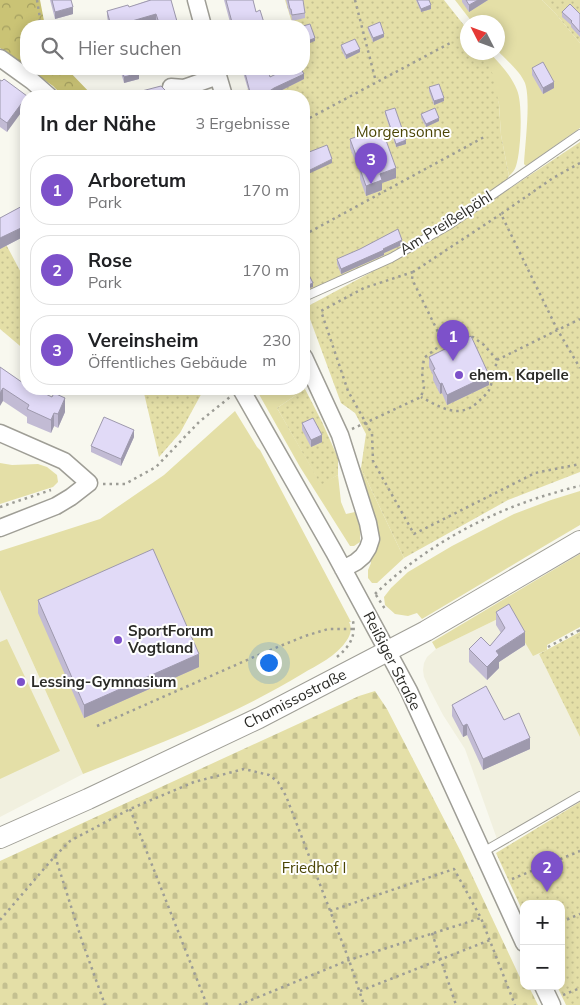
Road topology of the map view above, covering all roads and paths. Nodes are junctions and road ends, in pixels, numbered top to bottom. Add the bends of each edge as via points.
1 (37, 0) edge
2 (196, 0) edge
3 (355, 0) edge
4 (40, 20) edge
5 (201, 20) edge
6 (452, 42) dead end
7 (0, 58) edge
8 (20, 73) edge
9 (23, 75) edge
10 (213, 75) edge
11 (218, 75) edge
12 (376, 82) junction
13 (171, 87) dead end
14 (42, 90) edge
15 (222, 90) edge
16 (310, 118) edge
17 (580, 134) edge
18 (486, 136) dead end
19 (580, 162) edge
20 (501, 214) junction
21 (310, 232) edge
22 (412, 272) junction
23 (310, 294) edge
24 (580, 319) edge
25 (557, 330) junction
26 (441, 345) junction
27 (498, 360) junction
28 (580, 368) edge
29 (310, 370) edge
30 (244, 395) edge
31 (421, 396) junction
32 (234, 404) dead end
33 (366, 422) junction
34 (0, 433) edge
35 (340, 435) junction
36 (580, 464) edge
37 (89, 483) junction
38 (580, 486) edge
39 (0, 528) edge
40 (580, 541) edge
41 (343, 569) junction
42 (375, 594) dead end
43 (352, 617) dead end
44 (354, 629) junction
45 (579, 630) edge
46 (580, 635) edge
47 (349, 644) dead end
48 (548, 647) dead end
49 (387, 650) junction
50 (97, 726) dead end
51 (580, 796) edge
52 (130, 809) junction
53 (0, 838) edge
54 (580, 851) edge
55 (483, 852) junction
56 (55, 856) junction
57 (498, 885) junction
58 (330, 911) junction
59 (580, 914) edge
60 (481, 918) junction
61 (0, 920) edge
62 (565, 920) edge
63 (432, 933) junction
64 (520, 934) edge
65 (490, 940) junction
66 (441, 959) junction
67 (349, 960) junction
68 (545, 990) edge
69 (360, 991) junction
70 (105, 1005) edge
71 (207, 1005) edge
72 (239, 1005) edge
73 (364, 1005) edge
74 (456, 1005) edge
75 (515, 1005) edge
76 (552, 1005) edge

1 - 4 path
2 - 5 street
3 - 12 path
6 - 12 path
7 - 8 street
9 - 14 street
10 - 13 street via 184,88
11 - 15 street
12 - 16 path
17 - 23 lane, Am Preißelpöhl via 449,225 391,258
18 - 21 path
19 - 20 path
20 - 22 path
20 - 25 path
22 - 26 path via 412,279
22 - 33 path via 364,288 321,311 348,391
24 - 25 path
25 - 27 path
25 - 28 path
26 - 27 path via 458,337 473,337
26 - 31 path via 424,358
27 - 31 path via 488,391 465,410 451,411
29 - 35 street
30 - 41 street, Reißiger Straße
31 - 33 path
32 - 37 path via 230,397 199,422 156,467 125,484
33 - 35 path
33 - 36 path via 372,434 373,461 414,534 535,474
34 - 37 street via 64,461
35 - 41 street via 371,539 363,556
37 - 39 street via 56,506
38 - 42 path via 523,502 472,526 425,553
40 - 49 street, Chamissostraße via 426,631
41 - 49 street, Reißiger Straße
43 - 44 path
44 - 47 path
44 - 50 path via 328,629 305,636
45 - 46 path
45 - 48 path
49 - 53 street, Chamissostraße via 258,718
49 - 55 street, Reißiger Straße
51 - 55 lane
52 - 56 path via 70,841
52 - 58 path via 194,782 244,769 269,775 278,782 286,796
52 - 71 path
54 - 57 path
55 - 57 street, Reißiger Straße
56 - 61 path
56 - 70 path
57 - 64 street, Reißiger Straße
58 - 60 path via 454,869
58 - 67 path
59 - 62 path
60 - 63 path
60 - 65 path
63 - 66 path
63 - 67 path
65 - 66 path
65 - 75 path
66 - 69 path
66 - 74 path
67 - 69 path
67 - 72 path
68 - 76 street
69 - 73 path

